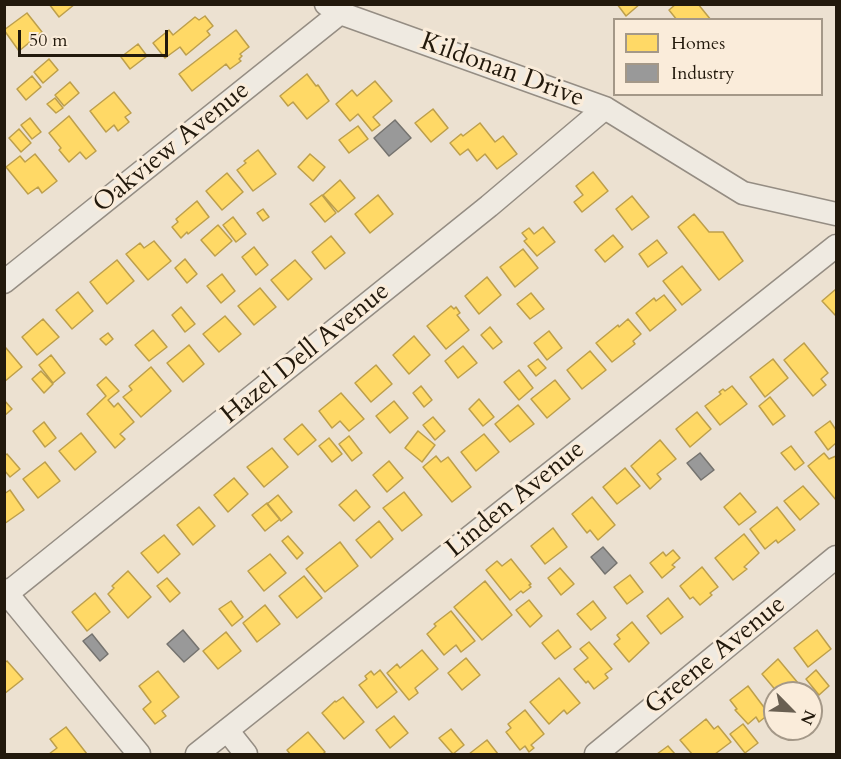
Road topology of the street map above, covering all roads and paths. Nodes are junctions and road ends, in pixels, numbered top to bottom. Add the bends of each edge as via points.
1 (333, 9) edge
2 (605, 108) junction
3 (837, 214) edge
4 (837, 246) edge
5 (4, 282) edge
6 (837, 557) edge
7 (5, 593) edge
8 (227, 730) junction
9 (139, 754) edge
10 (197, 754) edge
11 (246, 754) edge
12 (596, 754) edge

1 - 2 street, Kildonan Drive
1 - 5 street, Oakview Avenue
2 - 3 street, Kildonan Drive via 743,193
2 - 7 street, Hazel Dell Avenue via 489,206
4 - 8 street, Linden Avenue
6 - 12 street, Greene Avenue
7 - 9 street
8 - 10 street, Linden Avenue
8 - 11 street

